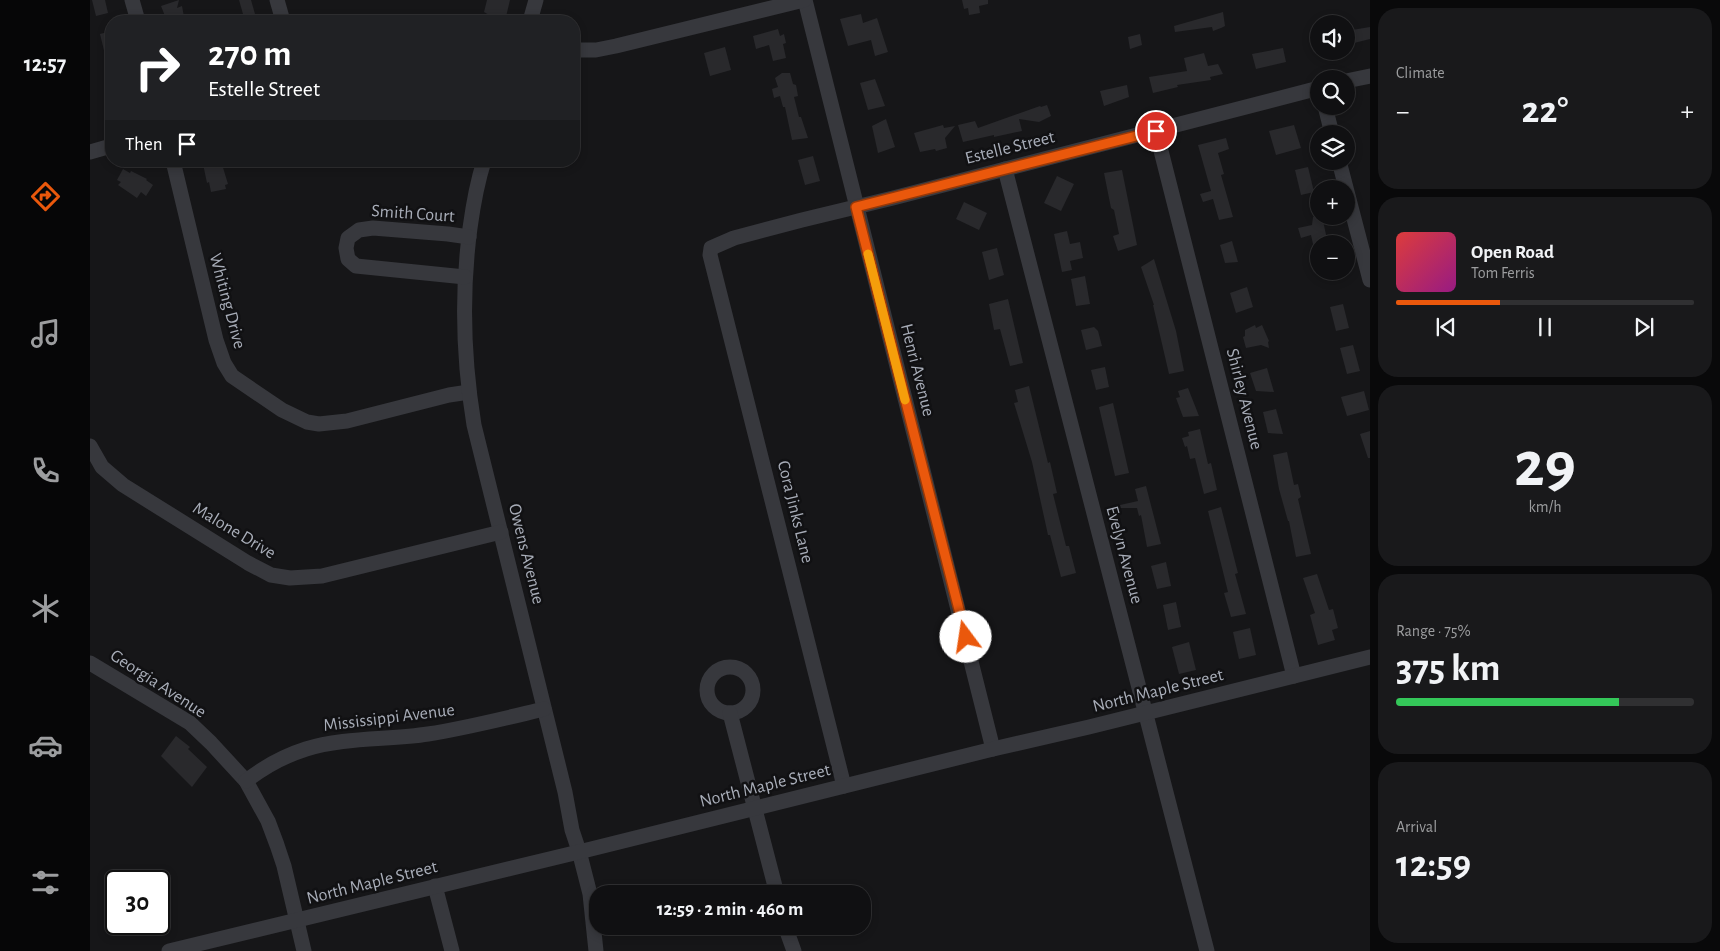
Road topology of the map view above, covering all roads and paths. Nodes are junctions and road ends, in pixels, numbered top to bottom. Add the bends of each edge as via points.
1 (132, 0) edge
2 (277, 0) edge
3 (536, 0) edge
4 (804, 0) edge
5 (136, 15) edge
6 (281, 15) edge
7 (532, 15) edge
8 (580, 50) edge
9 (1370, 76) edge
10 (1355, 79) edge
11 (1310, 90) edge
12 (1156, 131) junction
13 (105, 148) edge
14 (90, 152) edge
15 (174, 167) edge
16 (482, 167) edge
17 (1005, 168) junction
18 (1341, 170) edge
19 (856, 207) junction
20 (469, 237) junction
21 (711, 248) joint
22 (464, 277) junction
23 (1370, 280) edge
24 (469, 392) junction
25 (90, 446) edge
26 (501, 532) junction
27 (1370, 657) edge
28 (90, 663) edge
29 (1294, 676) junction
30 (544, 709) junction
31 (1146, 712) junction
32 (730, 713) dead end
33 (993, 749) junction
34 (246, 781) junction
35 (844, 786) junction
36 (755, 808) junction
37 (579, 851) junction
38 (774, 885) edge
39 (435, 886) junction
40 (297, 920) junction
41 (788, 935) edge
42 (169, 951) edge
43 (304, 951) edge
44 (452, 951) edge
45 (596, 951) edge
46 (794, 951) edge
47 (1207, 951) edge

1 - 5 street
2 - 6 street
3 - 7 street
4 - 8 street via 616,46
4 - 19 street, Henri Avenue
9 - 10 street
11 - 12 street, Estelle Street
12 - 17 street, Estelle Street
12 - 29 street, Shirley Avenue
13 - 14 street
15 - 24 street, Whiting Drive via 216,340 232,376 297,418 319,424 348,421
16 - 20 street, Owens Avenue
17 - 19 street, Estelle Street
17 - 31 street, Evelyn Avenue
18 - 23 street
19 - 21 street, Estelle Street via 734,238
19 - 33 street, Henri Avenue
20 - 22 street, Owens Avenue
20 - 22 street, Smith Court via 373,228 358,230 348,238 346,248 348,260 356,266
21 - 35 street, Cora Jinks Lane via 724,312
22 - 24 street, Owens Avenue via 464,349
24 - 26 street, Owens Avenue
25 - 26 street, Malone Drive via 102,467 123,486 271,575 290,578 322,576
26 - 30 street, Owens Avenue
27 - 29 street, North Maple Street
28 - 34 street, Georgia Avenue via 190,723
29 - 31 street, North Maple Street
30 - 34 street, Mississippi Avenue via 456,730 318,746 281,759
30 - 37 street, Owens Avenue
31 - 33 street, North Maple Street
31 - 47 street, Evelyn Avenue
32 - 36 street
33 - 35 street, North Maple Street
34 - 40 street, Georgia Avenue via 277,845
35 - 36 street, North Maple Street
36 - 37 street, North Maple Street
36 - 38 street
37 - 39 street, North Maple Street
37 - 45 street, Owens Avenue via 590,894
39 - 40 street, North Maple Street
39 - 44 street
40 - 42 street, North Maple Street
40 - 43 street, Georgia Avenue
41 - 46 street

